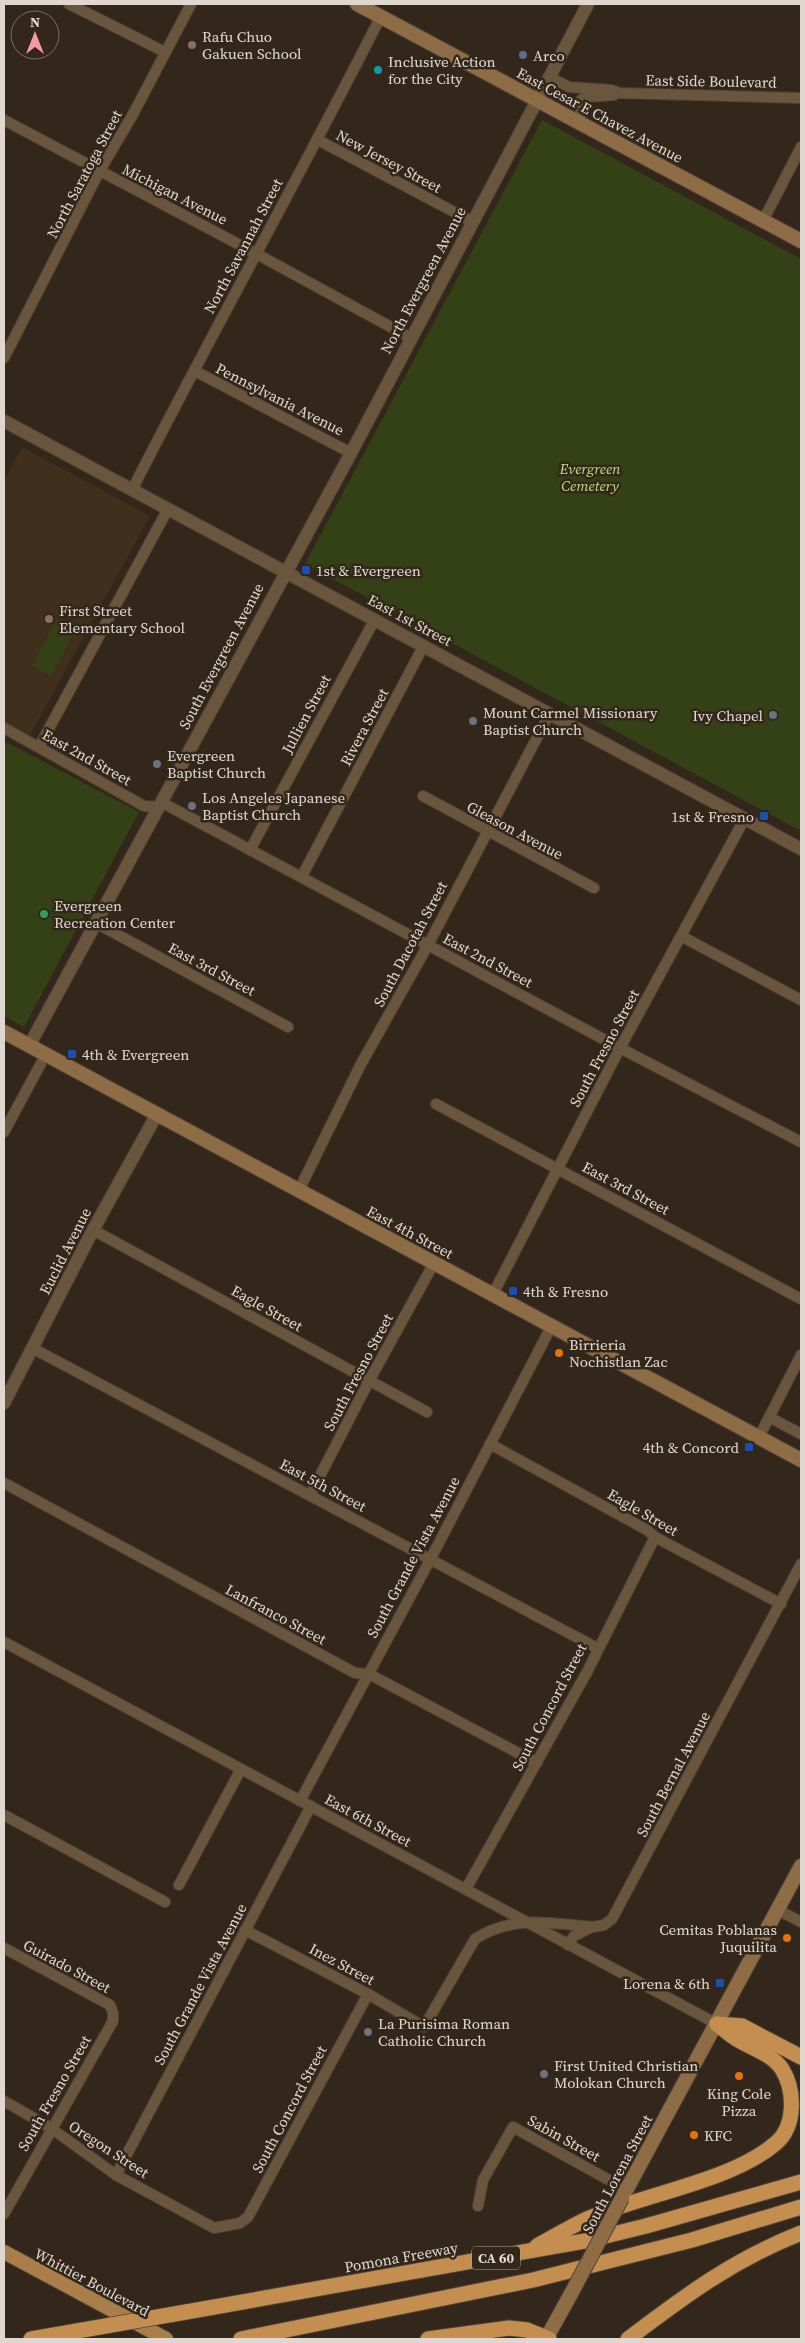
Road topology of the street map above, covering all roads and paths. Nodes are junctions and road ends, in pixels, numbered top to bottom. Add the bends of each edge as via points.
1 (69, 4) edge
2 (190, 4) edge
3 (357, 4) edge
4 (588, 4) edge
5 (381, 16) junction
6 (165, 52) junction
7 (549, 77) junction
8 (620, 93) junction
9 (801, 98) edge
10 (537, 99) junction
11 (4, 120) edge
12 (580, 122) junction
13 (318, 140) junction
14 (801, 147) edge
15 (99, 172) junction
16 (763, 221) junction
17 (473, 222) junction
18 (801, 241) edge
19 (256, 253) junction
20 (411, 338) junction
21 (4, 358) edge
22 (194, 371) junction
23 (4, 421) edge
24 (351, 453) junction
25 (132, 490) junction
26 (168, 509) junction
27 (285, 571) junction
28 (375, 619) junction
29 (424, 645) junction
30 (550, 714) junction
31 (4, 728) edge
32 (39, 747) junction
33 (423, 796) dead end
34 (160, 805) junction
35 (745, 818) junction
36 (487, 832) junction
37 (801, 848) edge
38 (250, 850) junction
39 (302, 876) junction
40 (594, 888) dead end
41 (96, 923) junction
42 (681, 936) junction
43 (428, 945) junction
44 (801, 1000) edge
45 (288, 1027) dead end
46 (4, 1032) edge
47 (29, 1046) junction
48 (620, 1048) junction
49 (46, 1054) junction
50 (436, 1104) dead end
51 (157, 1114) junction
52 (4, 1132) edge
53 (801, 1142) edge
54 (558, 1170) junction
55 (298, 1190) junction
56 (93, 1230) junction
57 (434, 1263) junction
58 (493, 1294) junction
59 (801, 1299) edge
60 (551, 1327) junction
61 (34, 1349) junction
62 (801, 1355) edge
63 (369, 1381) junction
64 (4, 1403) edge
65 (427, 1412) dead end
66 (769, 1417) junction
67 (801, 1434) edge
68 (759, 1437) junction
69 (490, 1444) junction
70 (801, 1460) edge
71 (4, 1483) edge
72 (310, 1495) junction
73 (655, 1537) junction
74 (430, 1560) junction
75 (801, 1564) edge
76 (781, 1604) junction
77 (4, 1642) edge
78 (598, 1648) junction
79 (368, 1674) junction
80 (537, 1763) junction
81 (241, 1769) junction
82 (300, 1801) junction
83 (311, 1806) junction
84 (4, 1815) edge
85 (801, 1866) edge
86 (179, 1885) dead end
87 (466, 1889) junction
88 (165, 1902) dead end
89 (778, 1910) junction
90 (526, 1922) junction
91 (801, 1922) edge
92 (593, 1927) junction
93 (245, 1930) junction
94 (568, 1945) junction
95 (4, 1948) edge
96 (368, 1994) junction
97 (113, 2013) joint
98 (717, 2024) junction
99 (801, 2057) edge
100 (4, 2101) edge
101 (51, 2128) junction
102 (116, 2175) junction
103 (801, 2182) edge
104 (624, 2194) junction
105 (478, 2206) dead end
106 (801, 2207) edge
107 (4, 2214) edge
108 (227, 2226) joint
109 (801, 2233) edge
110 (4, 2252) edge
111 (525, 2252) junction
112 (31, 2339) edge
113 (166, 2339) edge
114 (240, 2339) edge
115 (428, 2339) edge
116 (547, 2339) edge
117 (628, 2339) edge

1 - 6 street
2 - 6 street, North Saratoga Street
3 - 5 main road, East Cesar E Chavez Avenue
4 - 7 street, North Evergreen Avenue
5 - 10 main road, East Cesar E Chavez Avenue
5 - 13 street, North Savannah Street
6 - 15 street, North Saratoga Street
7 - 8 street, East Side Boulevard via 569,87
7 - 10 street, North Evergreen Avenue
8 - 9 street, East Side Boulevard
8 - 12 street, East Side Boulevard via 585,97 581,100
10 - 12 main road, East Cesar E Chavez Avenue
10 - 17 street, North Evergreen Avenue
11 - 15 street, Michigan Avenue
12 - 16 main road, East Cesar E Chavez Avenue
13 - 17 street, New Jersey Street
13 - 19 street, North Savannah Street
14 - 16 street
15 - 19 street, Michigan Avenue
15 - 21 street, North Saratoga Street
16 - 18 main road, East Cesar E Chavez Avenue
17 - 20 street, North Evergreen Avenue
19 - 20 street, Michigan Avenue
19 - 22 street, North Savannah Street
20 - 24 street, North Evergreen Avenue
22 - 24 street, Pennsylvania Avenue
22 - 25 street, North Savannah Street
23 - 25 street, East 1st Street
24 - 27 street, North Evergreen Avenue
25 - 26 street, East 1st Street
26 - 27 street, East 1st Street
26 - 32 street
27 - 28 street, East 1st Street
27 - 34 street, South Evergreen Avenue
28 - 29 street, East 1st Street
28 - 38 street, Jullien Street
29 - 30 street, East 1st Street
29 - 39 street, Rivera Street
30 - 35 street, East 1st Street
30 - 36 street, South Dacotah Street
31 - 32 street, East 2nd Street
32 - 34 street, East 2nd Street via 144,806
33 - 36 street, Gleason Avenue
34 - 38 street, East 2nd Street
34 - 41 street, South Evergreen Avenue
35 - 37 street, East 1st Street
35 - 42 street, South Fresno Street
36 - 40 street, Gleason Avenue
36 - 43 street, South Dacotah Street
38 - 39 street, East 2nd Street
39 - 43 street, East 2nd Street
41 - 45 street, East 3rd Street
41 - 47 street, South Evergreen Avenue
42 - 44 street
42 - 48 street, South Fresno Street
43 - 48 street, East 2nd Street
43 - 55 street, South Dacotah Street via 361,1064
46 - 47 main road, East 4th Street
47 - 49 main road, East 4th Street
48 - 53 street, East 2nd Street
48 - 54 street, South Fresno Street
49 - 51 main road, East 4th Street
49 - 52 street
50 - 54 street, East 3rd Street
51 - 55 main road, East 4th Street
51 - 56 street, Euclid Avenue
54 - 58 street, South Fresno Street
54 - 59 street, East 3rd Street
55 - 57 main road, East 4th Street
56 - 61 street, Euclid Avenue
56 - 63 street, Eagle Street
57 - 58 main road, East 4th Street
57 - 63 street, South Fresno Street
58 - 60 main road, East 4th Street
60 - 68 main road, East 4th Street
60 - 69 street, South Grande Vista Avenue
61 - 64 street, Euclid Avenue
61 - 72 street, East 5th Street
62 - 66 street
63 - 65 street, Eagle Street
63 - 72 street, South Fresno Street
66 - 67 street
66 - 68 street
68 - 70 main road, East 4th Street
69 - 73 street, Eagle Street via 648,1530
69 - 74 street, South Grande Vista Avenue
71 - 79 street, Lanfranco Street via 355,1673
72 - 74 street, East 5th Street
73 - 76 street, Eagle Street
73 - 78 street, South Concord Street
74 - 78 street, East 5th Street
74 - 79 street, South Grande Vista Avenue
75 - 76 street, South Bernal Avenue
76 - 92 street, South Bernal Avenue via 612,1919
77 - 81 street, East 6th Street
78 - 80 street, South Concord Street
79 - 80 street, Lanfranco Street
79 - 82 street, South Grande Vista Avenue
80 - 87 street, South Concord Street
81 - 82 street, East 6th Street
81 - 86 street
82 - 83 street, East 6th Street
83 - 87 street, East 6th Street
83 - 93 street, South Grande Vista Avenue
84 - 88 street
85 - 89 main road, South Lorena Street
87 - 90 street, East 6th Street
89 - 91 street
89 - 98 main road, South Lorena Street
90 - 92 street
90 - 94 street, East 6th Street
90 - 96 street, Inez Street via 510,1924 475,1939 424,2027
92 - 94 street, South Bernal Avenue via 574,1936
93 - 96 street, Inez Street
93 - 102 street, South Grande Vista Avenue
94 - 98 street, East 6th Street
95 - 97 street, Guirado Street via 110,2005
96 - 108 street, South Concord Street via 248,2217 240,2224
97 - 101 street, South Fresno Street via 113,2021
98 - 99 highway via 742,2026
98 - 104 main road, South Lorena Street
98 - 111 highway via 781,2068 790,2088 792,2103 789,2123 778,2142 758,2156 717,2174 587,2219
100 - 101 street, Oregon Street
101 - 102 street, Oregon Street
101 - 107 street, South Fresno Street
102 - 108 street, Oregon Street via 214,2228
103 - 111 highway, Pomona Freeway / CA 60 via 646,2226
104 - 105 street, Sabin Street via 514,2127 484,2180
104 - 116 main road, South Lorena Street, bridge
106 - 114 highway, CA 60 via 692,2240 533,2280
109 - 117 highway via 750,2256 697,2287
110 - 113 main road, Whittier Boulevard
111 - 112 highway, Pomona Freeway / CA 60, bridge
115 - 116 highway via 508,2328 527,2330

